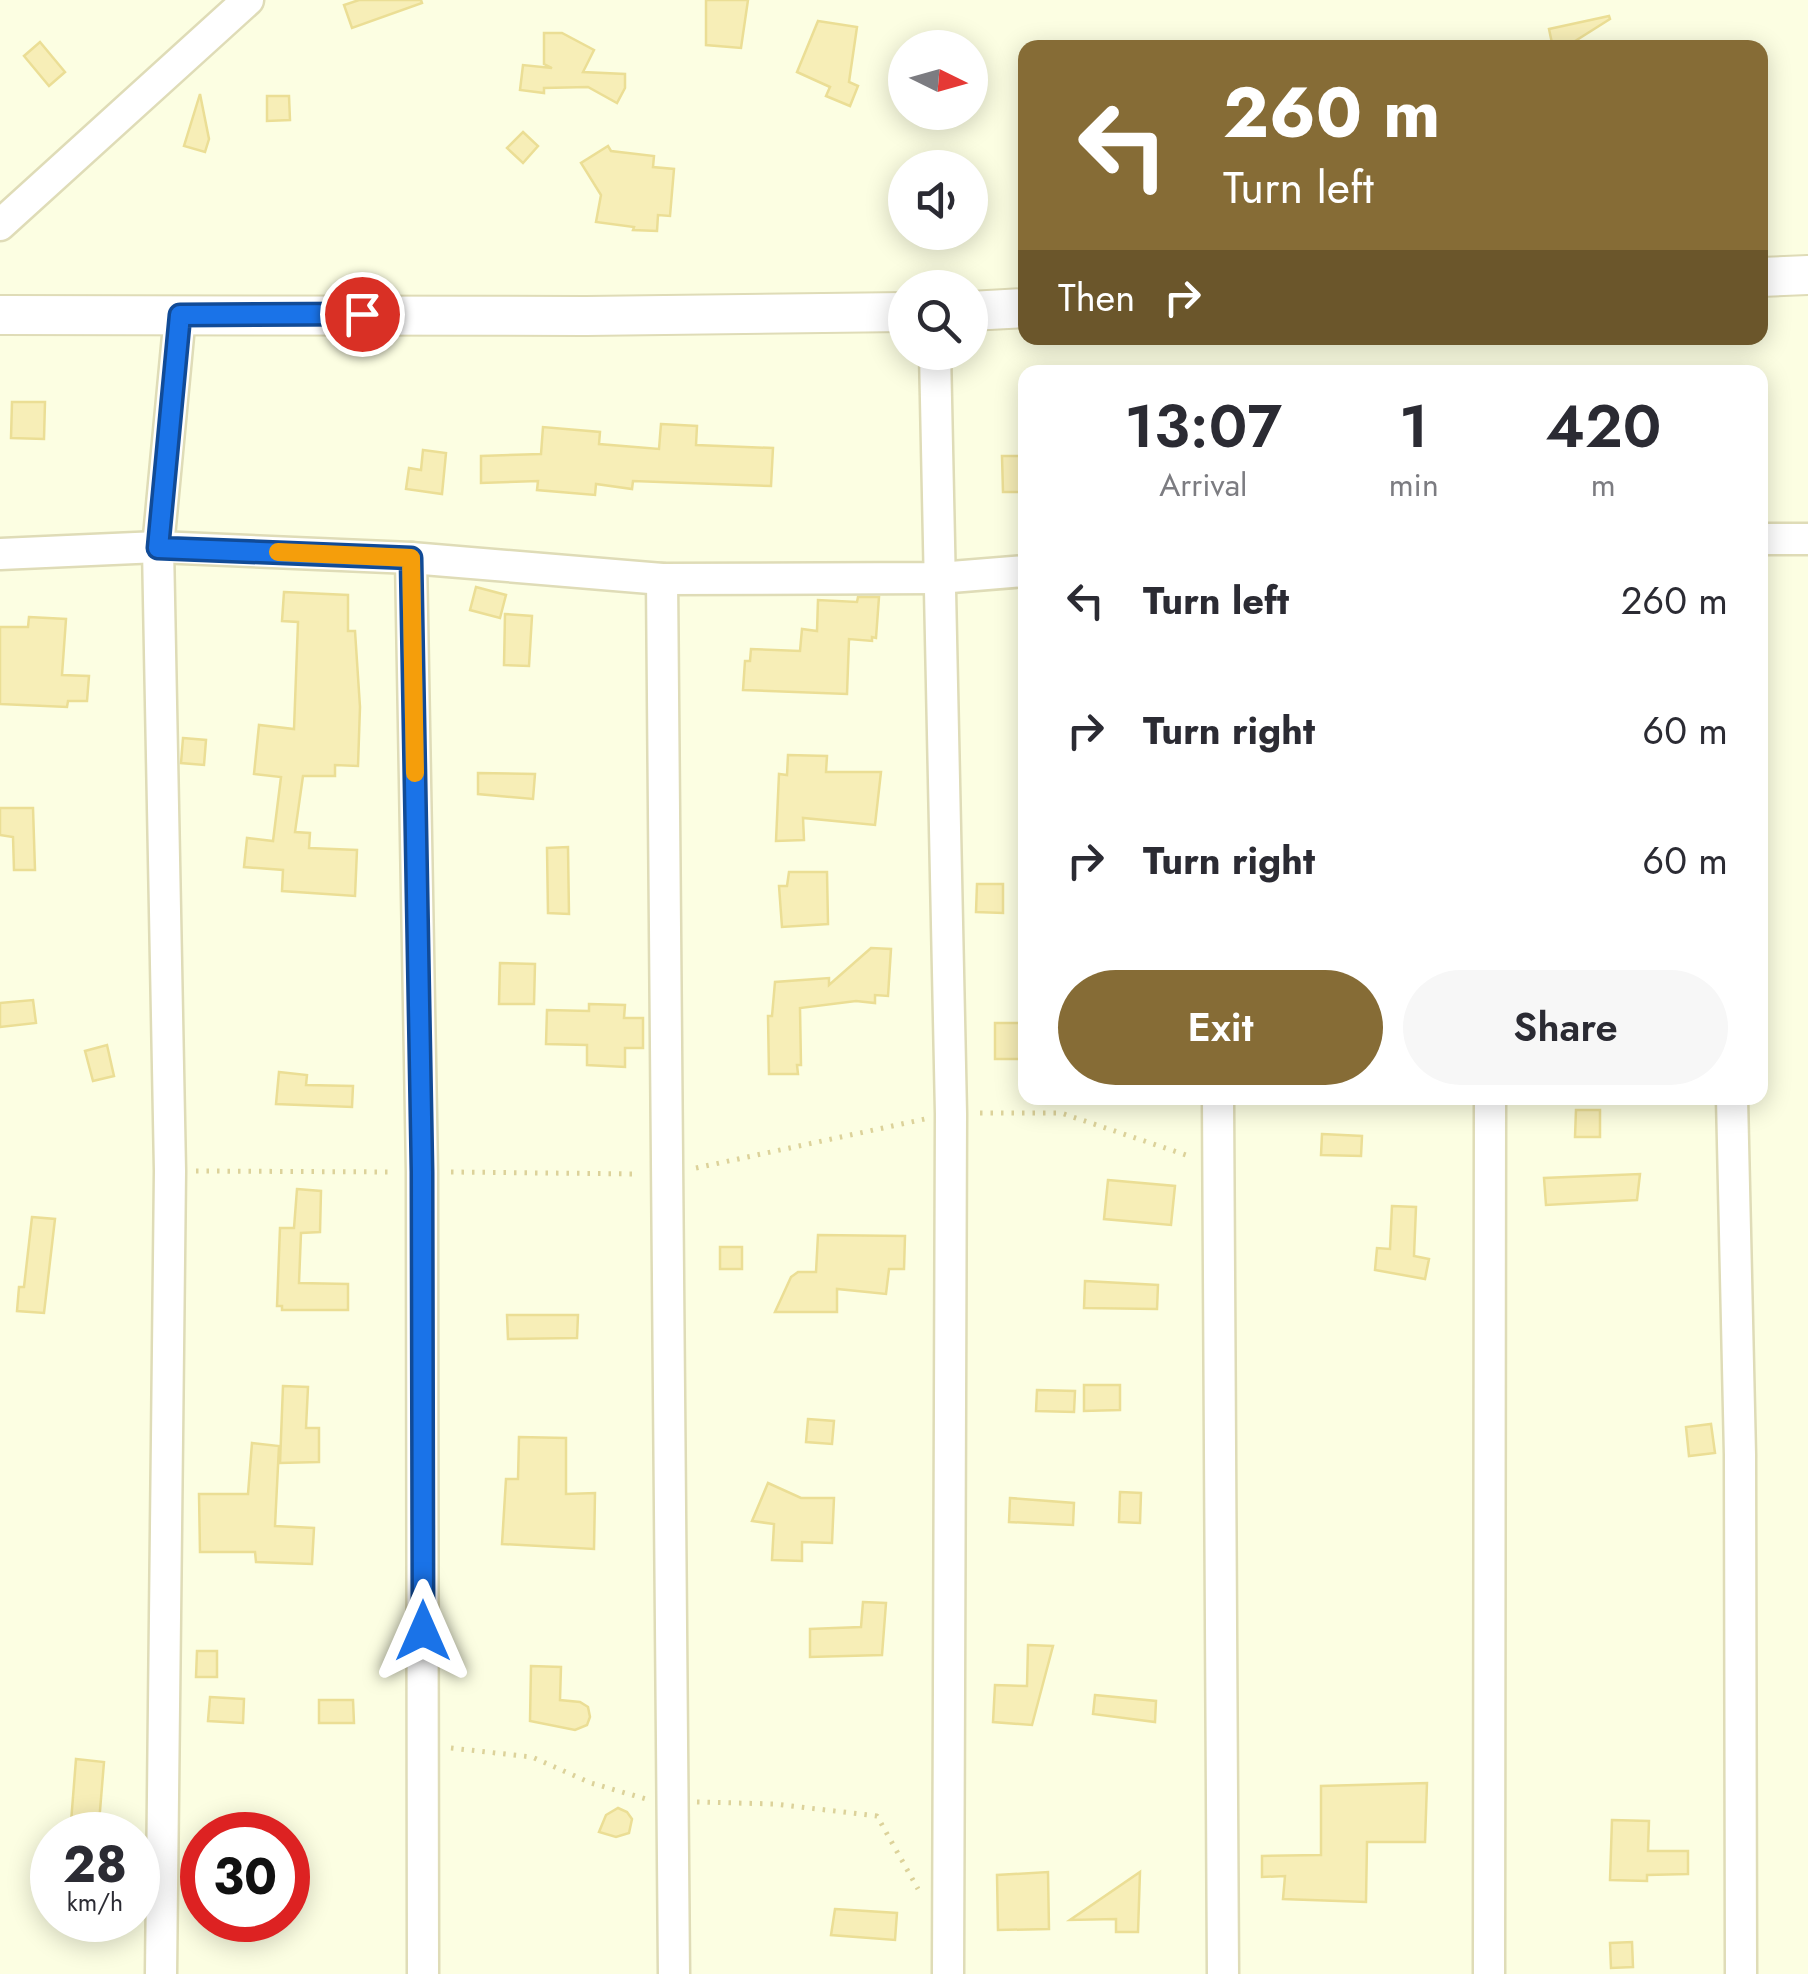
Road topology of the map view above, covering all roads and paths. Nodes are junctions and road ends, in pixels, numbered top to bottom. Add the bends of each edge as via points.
1 (248, 0) edge
2 (0, 224) edge
3 (1808, 275) edge
4 (1768, 277) edge
5 (1018, 308) edge
6 (988, 309) edge
7 (888, 312) edge
8 (0, 314) edge
9 (180, 315) junction
10 (935, 370) edge
11 (1808, 539) edge
12 (1768, 540) edge
13 (158, 548) junction
14 (0, 554) edge
15 (411, 558) junction
16 (1018, 572) edge
17 (939, 578) junction
18 (662, 579) junction
19 (1218, 1105) edge
20 (1490, 1105) edge
21 (1732, 1105) edge
22 (951, 1114) junction
23 (1219, 1165) junction
24 (170, 1170) junction
25 (422, 1172) junction
26 (667, 1174) junction
27 (423, 1746) junction
28 (673, 1802) junction
29 (921, 1894) dead end
30 (161, 1974) edge
31 (423, 1974) edge
32 (674, 1974) edge
33 (948, 1974) edge
34 (1223, 1974) edge
35 (1488, 1974) edge
36 (1742, 1974) edge

1 - 2 street
3 - 4 street
5 - 6 street
7 - 9 street
8 - 9 street
9 - 13 street
10 - 17 street
11 - 12 street
13 - 14 street
13 - 15 street
13 - 24 street
15 - 18 street
15 - 25 street
16 - 17 street
17 - 18 street
17 - 22 street
18 - 26 street
19 - 23 street
20 - 35 street
21 - 36 street
22 - 23 path via 1060,1113
22 - 26 path
22 - 33 street
23 - 34 street
24 - 25 path
24 - 30 street
25 - 26 path
25 - 27 street
26 - 28 street
27 - 28 path via 532,1756 636,1798
27 - 31 street
28 - 29 path via 877,1816
28 - 32 street

